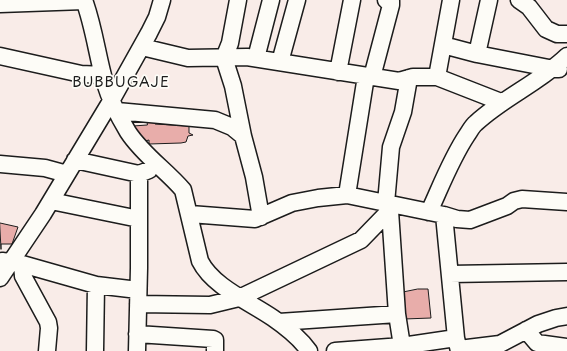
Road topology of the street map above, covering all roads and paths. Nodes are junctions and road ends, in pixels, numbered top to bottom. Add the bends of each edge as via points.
1 (162, 0) edge
2 (271, 0) edge
3 (296, 0) edge
4 (352, 0) edge
5 (386, 0) edge
6 (451, 0) edge
7 (488, 0) edge
8 (519, 0) edge
9 (84, 1) edge
10 (234, 3) edge
11 (0, 4) edge
12 (567, 34) edge
13 (443, 45) junction
14 (142, 47) junction
15 (477, 54) junction
16 (0, 56) edge
17 (567, 56) edge
18 (224, 58) junction
19 (256, 58) junction
20 (280, 62) junction
21 (560, 68) edge
22 (338, 72) junction
23 (103, 75) junction
24 (369, 77) junction
25 (437, 77) junction
26 (409, 78) junction
27 (501, 102) junction
28 (114, 106) junction
29 (243, 136) junction
30 (75, 160) junction
31 (0, 164) edge
32 (159, 166) junction
33 (67, 174) junction
34 (139, 174) junction
35 (347, 195) junction
36 (51, 201) junction
37 (567, 202) edge
38 (390, 206) junction
39 (190, 214) junction
40 (436, 214) junction
41 (261, 217) junction
42 (139, 219) junction
43 (11, 263) edge
44 (567, 272) edge
45 (450, 274) junction
46 (0, 278) edge
47 (96, 286) junction
48 (138, 297) junction
49 (239, 298) junction
50 (397, 314) junction
51 (567, 316) edge
52 (279, 322) junction
53 (526, 330) junction
54 (137, 334) junction
55 (402, 346) junction
56 (458, 346) edge
57 (567, 347) edge
58 (48, 351) edge
59 (95, 351) edge
60 (136, 351) edge
61 (215, 351) edge
62 (309, 351) edge
63 (335, 351) edge

1 - 14 street via 157,17
2 - 19 street
3 - 20 street
4 - 22 street
5 - 24 street via 391,1 391,5
6 - 13 street
7 - 15 street
8 - 12 street via 529,7 546,29 557,34
9 - 11 street
9 - 23 street
10 - 18 street via 230,43
13 - 15 street
13 - 25 street
14 - 18 street via 188,58
14 - 28 street
15 - 21 street
16 - 23 street via 74,73
17 - 21 street
18 - 19 street
18 - 29 street via 233,86
19 - 20 street
20 - 22 street
21 - 27 street
22 - 24 street
23 - 28 street
24 - 26 street via 399,82
24 - 35 street
25 - 26 street
25 - 27 street
26 - 38 street via 403,112 391,147
27 - 40 street via 475,124 457,150
28 - 29 street via 215,120 232,127
28 - 30 street
28 - 32 street via 129,134
29 - 41 street via 254,176
30 - 33 street
30 - 34 street
31 - 33 street via 45,168
32 - 34 street
32 - 39 street via 176,180 183,190
33 - 36 street
34 - 42 street
35 - 38 street
35 - 41 street via 292,203
36 - 42 street
36 - 43 street
37 - 40 street via 522,199 470,220
38 - 40 street
38 - 49 street via 361,240
38 - 50 street
39 - 41 street via 254,219
39 - 49 street via 204,269
40 - 45 street
42 - 48 street
43 - 46 street
43 - 47 street
43 - 58 street via 23,276 48,322
44 - 45 street
45 - 56 street
47 - 48 street
47 - 59 street
48 - 49 street via 210,305
48 - 54 street
49 - 52 street
50 - 52 street
50 - 55 street
51 - 53 street via 546,321
52 - 62 street
53 - 56 street via 500,344
53 - 57 street via 537,343
54 - 60 street
54 - 61 street via 213,339
55 - 56 street
55 - 63 street

